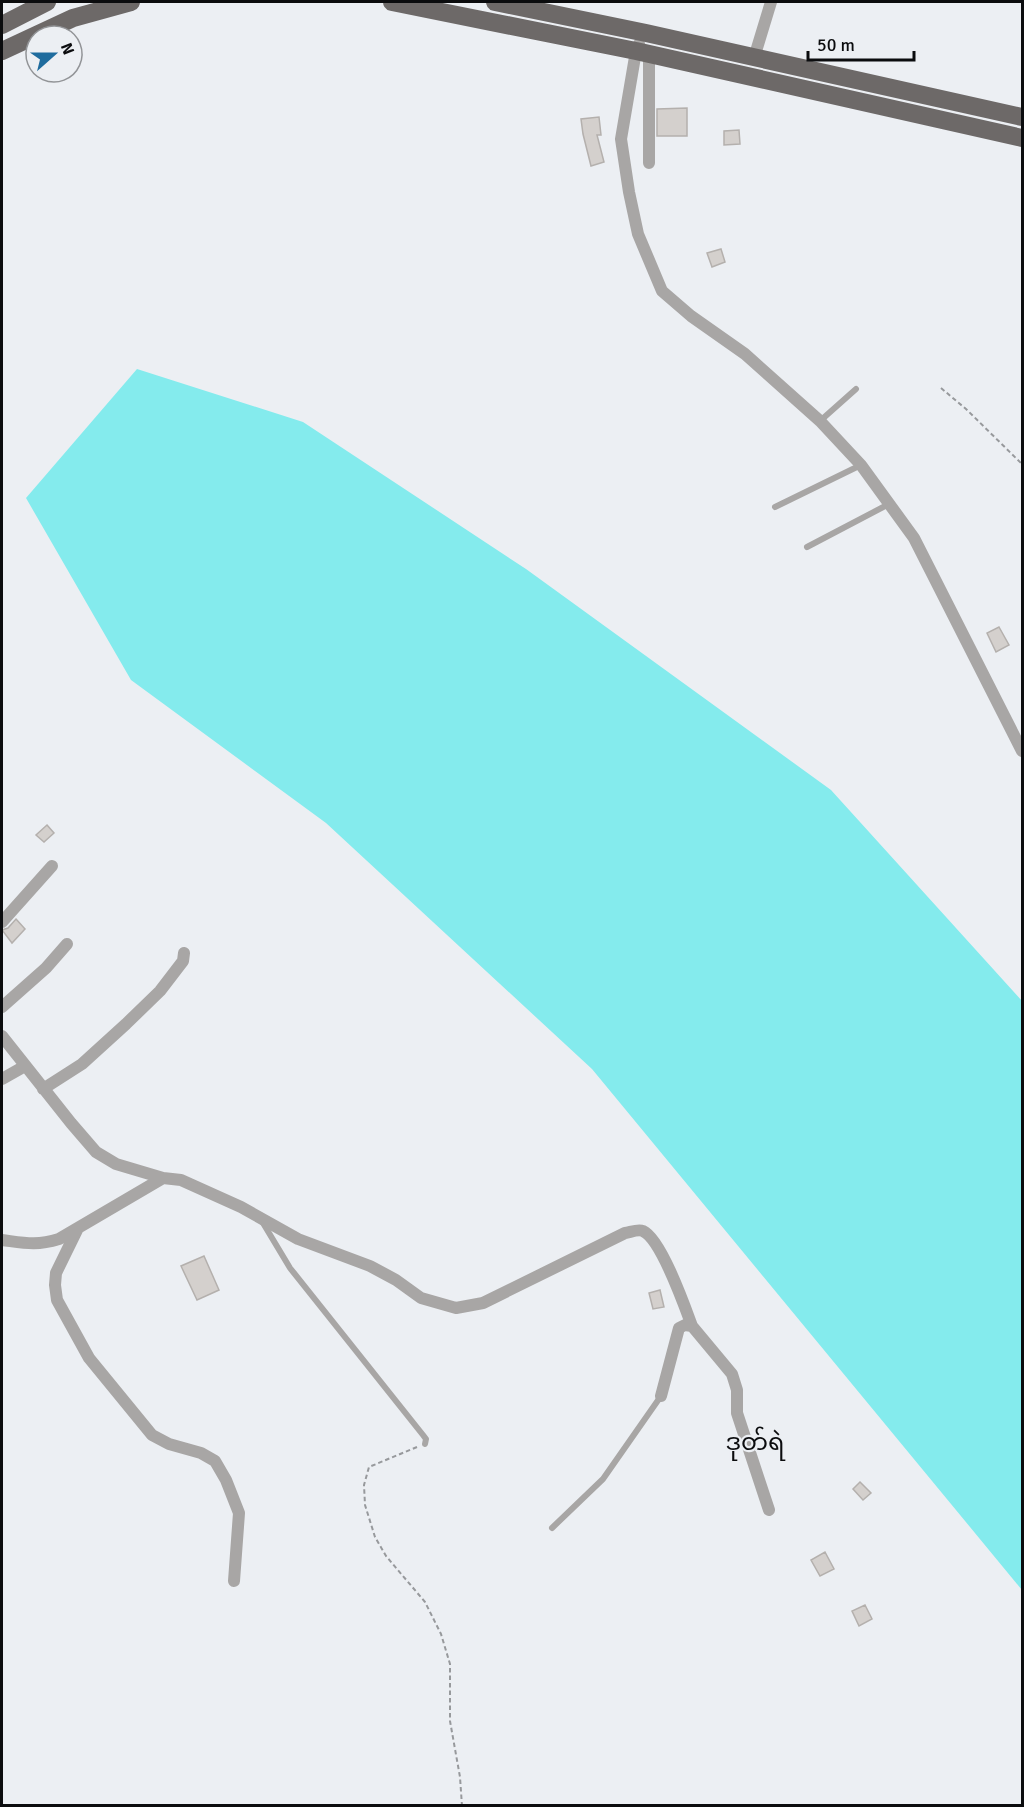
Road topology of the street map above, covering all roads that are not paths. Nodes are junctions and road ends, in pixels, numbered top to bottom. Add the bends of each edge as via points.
1 (47, 2) edge
2 (131, 2) edge
3 (392, 2) edge
4 (495, 2) edge
5 (770, 3) edge
6 (2, 25) edge
7 (646, 33) junction
8 (2, 51) edge
9 (643, 53) junction
10 (754, 58) junction
11 (1023, 117) edge
12 (1023, 138) edge
13 (649, 163) dead end
14 (856, 389) dead end
15 (820, 421) junction
16 (861, 465) junction
17 (890, 504) junction
18 (775, 507) dead end
19 (807, 547) dead end
20 (1023, 751) edge
21 (52, 866) dead end
22 (2, 922) edge
23 (67, 944) dead end
24 (184, 953) dead end
25 (2, 1007) edge
26 (2, 1036) edge
27 (25, 1066) junction
28 (2, 1079) edge
29 (43, 1089) junction
30 (164, 1179) junction
31 (260, 1217) junction
32 (77, 1230) junction
33 (2, 1240) edge
34 (692, 1326) junction
35 (661, 1396) joint
36 (425, 1444) road end
37 (769, 1510) dead end
38 (552, 1528) dead end
39 (234, 1581) dead end

1 - 6 main road
2 - 8 main road via 73,18
3 - 9 main road
4 - 7 main road
5 - 10 street
7 - 9 street
7 - 10 main road
9 - 12 main road
9 - 13 street
9 - 15 street via 621,139 638,234 662,291 745,354
10 - 11 main road
14 - 15 lane
15 - 16 street
16 - 17 street
16 - 18 lane
17 - 19 lane
17 - 20 street via 914,538
21 - 22 street
23 - 25 street
24 - 29 street via 160,991 126,1024 82,1064
26 - 27 street
27 - 28 street
27 - 29 street
29 - 30 street via 96,1152 116,1164
30 - 31 street via 176,1178
30 - 32 street
31 - 34 street via 298,1239 370,1266 421,1298 456,1308 483,1303 625,1233 641,1230 648,1234 665,1261
31 - 36 lane via 290,1268 423,1435
32 - 33 street via 41,1244
32 - 39 street via 56,1273 57,1300 89,1358 152,1435 201,1453 214,1461 226,1480 239,1514
34 - 35 street via 679,1328
34 - 37 street via 732,1374 737,1413
35 - 38 lane via 603,1479

